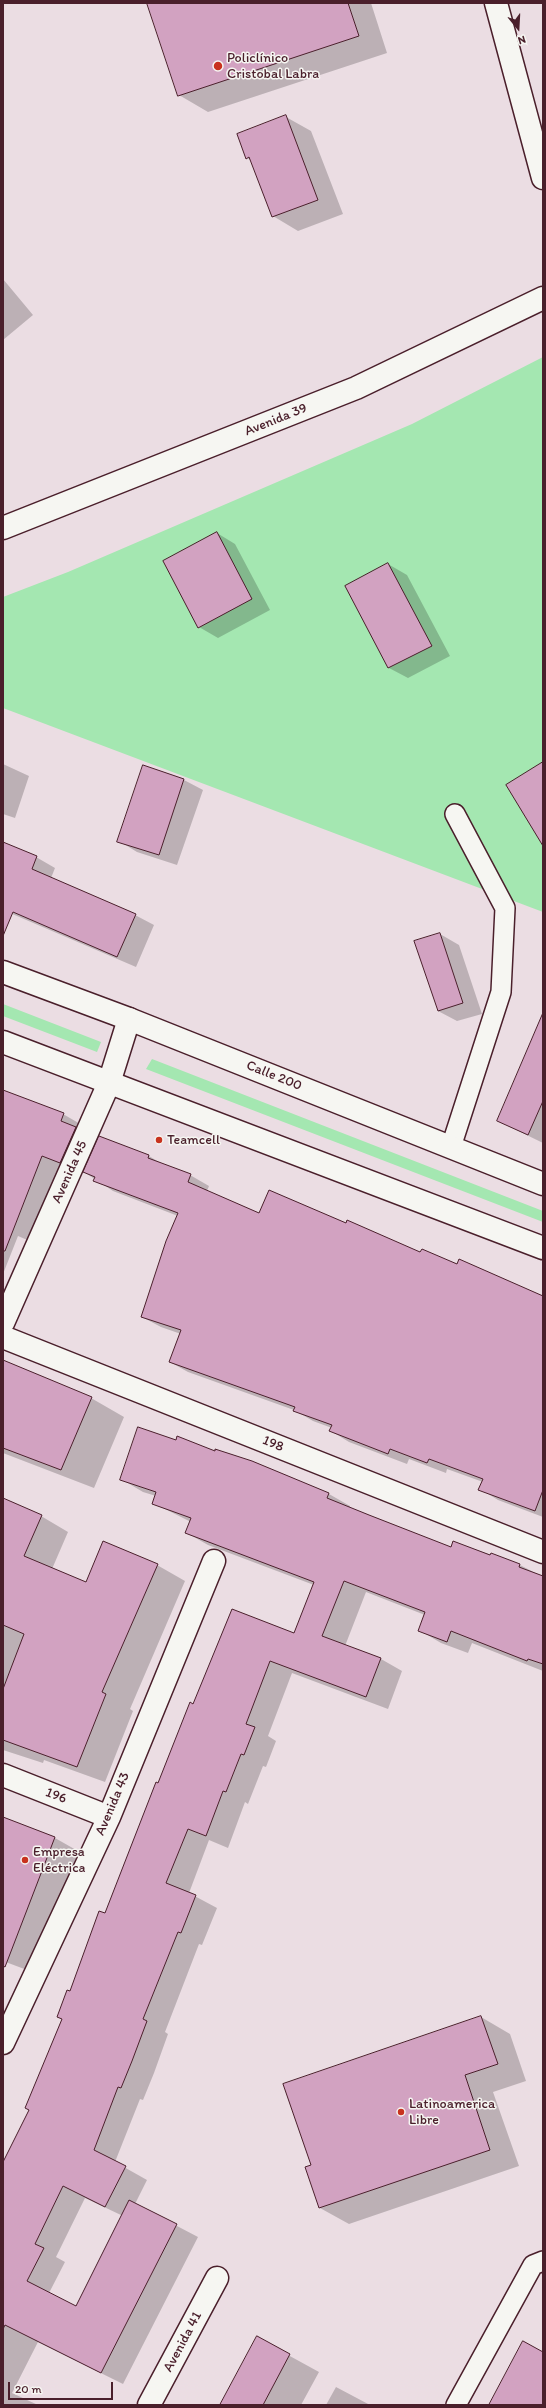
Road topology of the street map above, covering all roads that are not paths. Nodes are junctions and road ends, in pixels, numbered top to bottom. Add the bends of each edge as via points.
1 (496, 3) edge
2 (543, 178) edge
3 (543, 298) edge
4 (3, 528) edge
5 (455, 814) dead end
6 (3, 972) edge
7 (129, 1019) junction
8 (3, 1042) edge
9 (109, 1083) junction
10 (451, 1147) junction
11 (543, 1184) edge
12 (543, 1248) edge
13 (3, 1322) edge
14 (3, 1337) edge
15 (543, 1552) edge
16 (214, 1561) dead end
17 (3, 1775) edge
18 (109, 1817) junction
19 (3, 2043) edge
20 (543, 2261) edge
21 (217, 2278) dead end
22 (149, 2405) edge
23 (456, 2405) edge

1 - 2 street
3 - 4 street, Avenida 39 via 356,388
5 - 10 lane via 505,908 500,992
6 - 7 street, Calle 200
7 - 9 street, Avenida 45
7 - 10 street, Calle 200
8 - 9 street
9 - 12 street
9 - 13 street, Avenida 45
10 - 11 street, Calle 200
14 - 15 street, 198
16 - 18 street, Avenida 43
17 - 18 street, 196
18 - 19 street, Avenida 43
20 - 23 lane via 533,2265
21 - 22 street, Avenida 41

